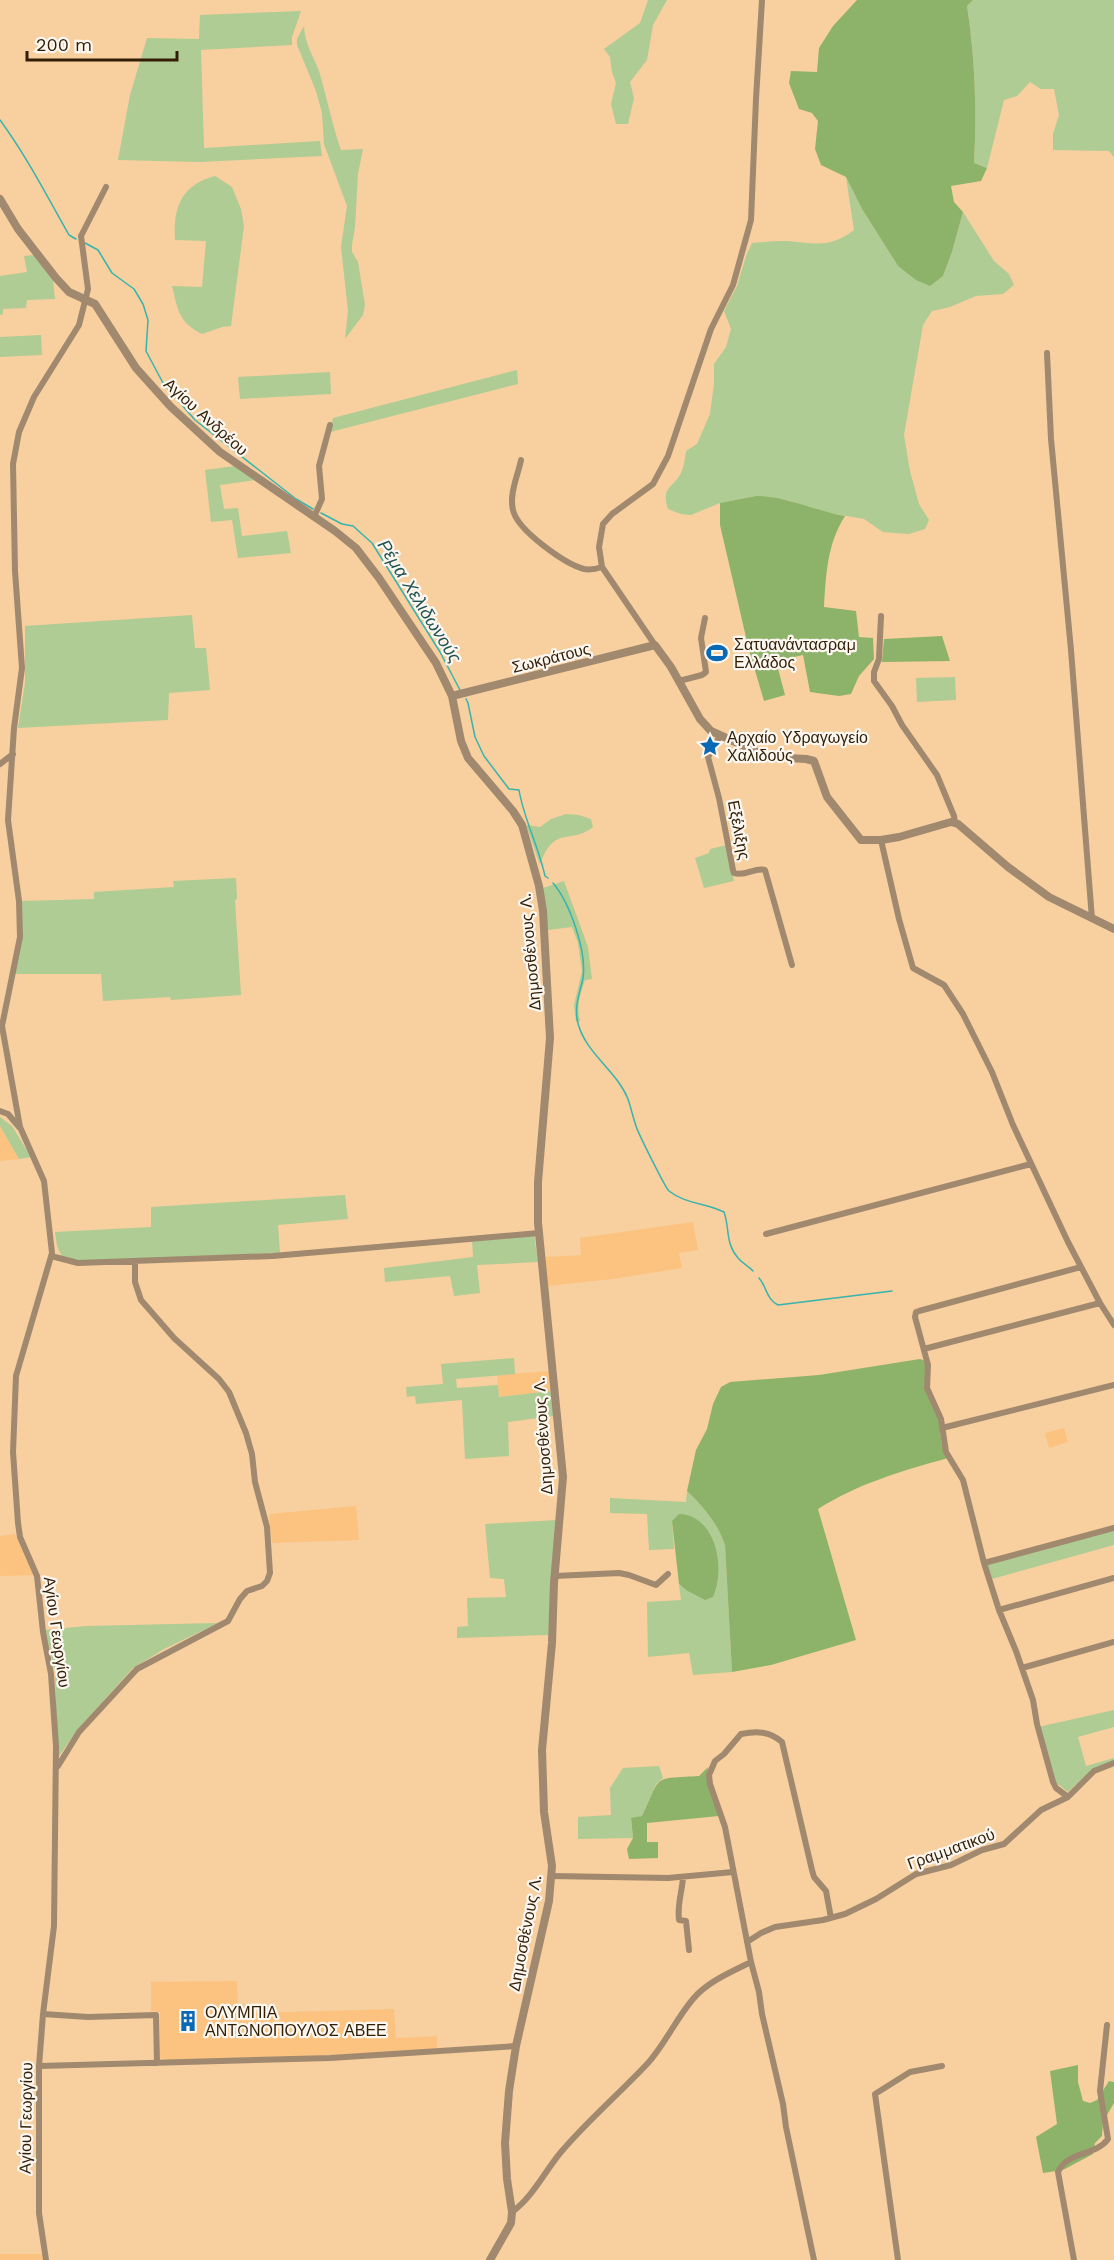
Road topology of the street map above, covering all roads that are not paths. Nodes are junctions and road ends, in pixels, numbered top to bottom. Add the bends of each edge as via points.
1 (762, 0) edge
2 (106, 187) dead end
3 (0, 199) edge
4 (4, 216) edge
5 (86, 299) junction
6 (1047, 353) dead end
7 (330, 425) dead end
8 (521, 460) dead end
9 (314, 517) junction
10 (602, 567) junction
11 (881, 615) dead end
12 (705, 618) dead end
13 (655, 645) junction
14 (679, 681) junction
15 (452, 696) junction
16 (720, 736) junction
17 (13, 753) junction
18 (0, 764) edge
19 (955, 823) junction
20 (882, 840) junction
21 (1092, 919) junction
22 (1114, 929) edge
23 (792, 965) dead end
24 (0, 1111) edge
25 (20, 1127) junction
26 (1031, 1164) junction
27 (539, 1233) junction
28 (766, 1234) dead end
29 (51, 1256) junction
30 (135, 1262) junction
31 (1081, 1267) junction
32 (1100, 1303) junction
33 (1114, 1325) edge
34 (924, 1349) junction
35 (1114, 1385) edge
36 (942, 1428) junction
37 (1114, 1528) edge
38 (984, 1563) junction
39 (668, 1574) dead end
40 (555, 1576) junction
41 (1114, 1578) edge
42 (999, 1610) junction
43 (1114, 1642) edge
44 (1022, 1668) junction
45 (1114, 1763) edge
46 (56, 1770) junction
47 (1068, 1797) junction
48 (733, 1872) junction
49 (551, 1876) junction
50 (683, 1877) junction
51 (831, 1918) junction
52 (747, 1942) junction
53 (689, 1950) dead end
54 (750, 1962) junction
55 (43, 2014) junction
56 (1107, 2025) dead end
57 (516, 2046) junction
58 (157, 2063) junction
59 (39, 2066) junction
60 (942, 2066) dead end
61 (512, 2212) junction
62 (46, 2260) edge
63 (489, 2260) edge
64 (814, 2260) edge
65 (898, 2260) edge
66 (1074, 2260) edge

1 - 10 street via 752,220 741,263 711,329 658,476 603,524 599,547
2 - 5 street, Αγίου Γεωργίου via 81,236
3 - 4 street, Αγίου Ανδρέου
4 - 5 street, Αγίου Ανδρέου via 69,292
5 - 9 street, Αγίου Ανδρέου via 95,304 136,368 185,420 220,452
5 - 17 street, Αγίου Γεωργίου via 79,325 34,397 15,447 15,571 22,668
6 - 21 street
7 - 9 street via 319,466 322,499
8 - 10 street via 512,502 520,526 577,566
9 - 15 street, Αγίου Ανδρέου via 352,545 379,578 436,663
10 - 13 street
11 - 19 street via 874,681 937,775
12 - 14 street via 701,638 706,672
13 - 14 street
13 - 15 street, Σωκράτους
14 - 16 street via 700,719
15 - 27 street, Δημοσθένους Λ. via 468,758 522,825 539,886 550,1038 538,1182
16 - 20 street via 768,757 814,761 827,797 854,834 861,840
16 - 23 street, Εξέλιξης via 708,757 733,870 741,875 765,870
17 - 18 street
17 - 25 street, Αγίου Γεωργίου via 8,822 20,937 2,1026
19 - 20 street
19 - 21 street via 1026,881
20 - 26 street via 913,968 938,980 955,1001 992,1072
21 - 22 street
24 - 25 street
25 - 29 street, Αγίου Γεωργίου via 44,1181
26 - 28 street
26 - 31 street
27 - 30 street via 294,1254
27 - 40 street, Δημοσθένους Λ. via 563,1477
29 - 30 street via 78,1263
29 - 46 street, Αγίου Γεωργίου via 16,1376 13,1440 20,1537 37,1576 51,1674
30 - 46 street via 135,1282 141,1300 229,1392 252,1454 267,1527 270,1573 262,1586 247,1591 228,1620 137,1669 79,1732
31 - 32 street
31 - 34 street via 916,1312
32 - 33 street
32 - 34 street
34 - 36 street via 927,1388 938,1408
35 - 36 street
36 - 38 street via 946,1452 963,1480
37 - 38 street
38 - 42 street
39 - 40 street via 656,1585 619,1573
40 - 49 street, Δημοσθένους Λ. via 542,1750
41 - 42 street
42 - 44 street
43 - 44 street
44 - 47 street via 1053,1782
45 - 47 street, Γραμματικού via 1094,1771
46 - 55 street, Αγίου Γεωργίου via 54,1926
47 - 51 street, Γραμματικού via 1041,1810 1004,1844 916,1874 876,1899
48 - 50 street
48 - 51 street via 709,1775 715,1761 741,1734 763,1732 777,1738 784,1749 812,1870 826,1891
48 - 52 street
49 - 50 street
49 - 57 street, Δημοσθένους Λ. via 549,1901
50 - 53 street via 678,1908 679,1920 686,1922
51 - 52 street, Γραμματικού via 775,1927
52 - 54 street
54 - 61 street via 694,1998 653,2057 583,2126
54 - 64 street
55 - 58 street via 156,2014
55 - 59 street, Αγίου Γεωργίου
56 - 66 street via 1100,2091 1108,2139 1104,2145 1061,2165 1058,2172
57 - 58 street via 376,2056
57 - 61 street, Δημοσθένους Λ. via 505,2143
58 - 59 street
59 - 62 street, Αγίου Γεωργίου via 39,2213
60 - 65 street via 910,2072 875,2094
61 - 63 street, Δημοσθένους Λ. via 507,2233

